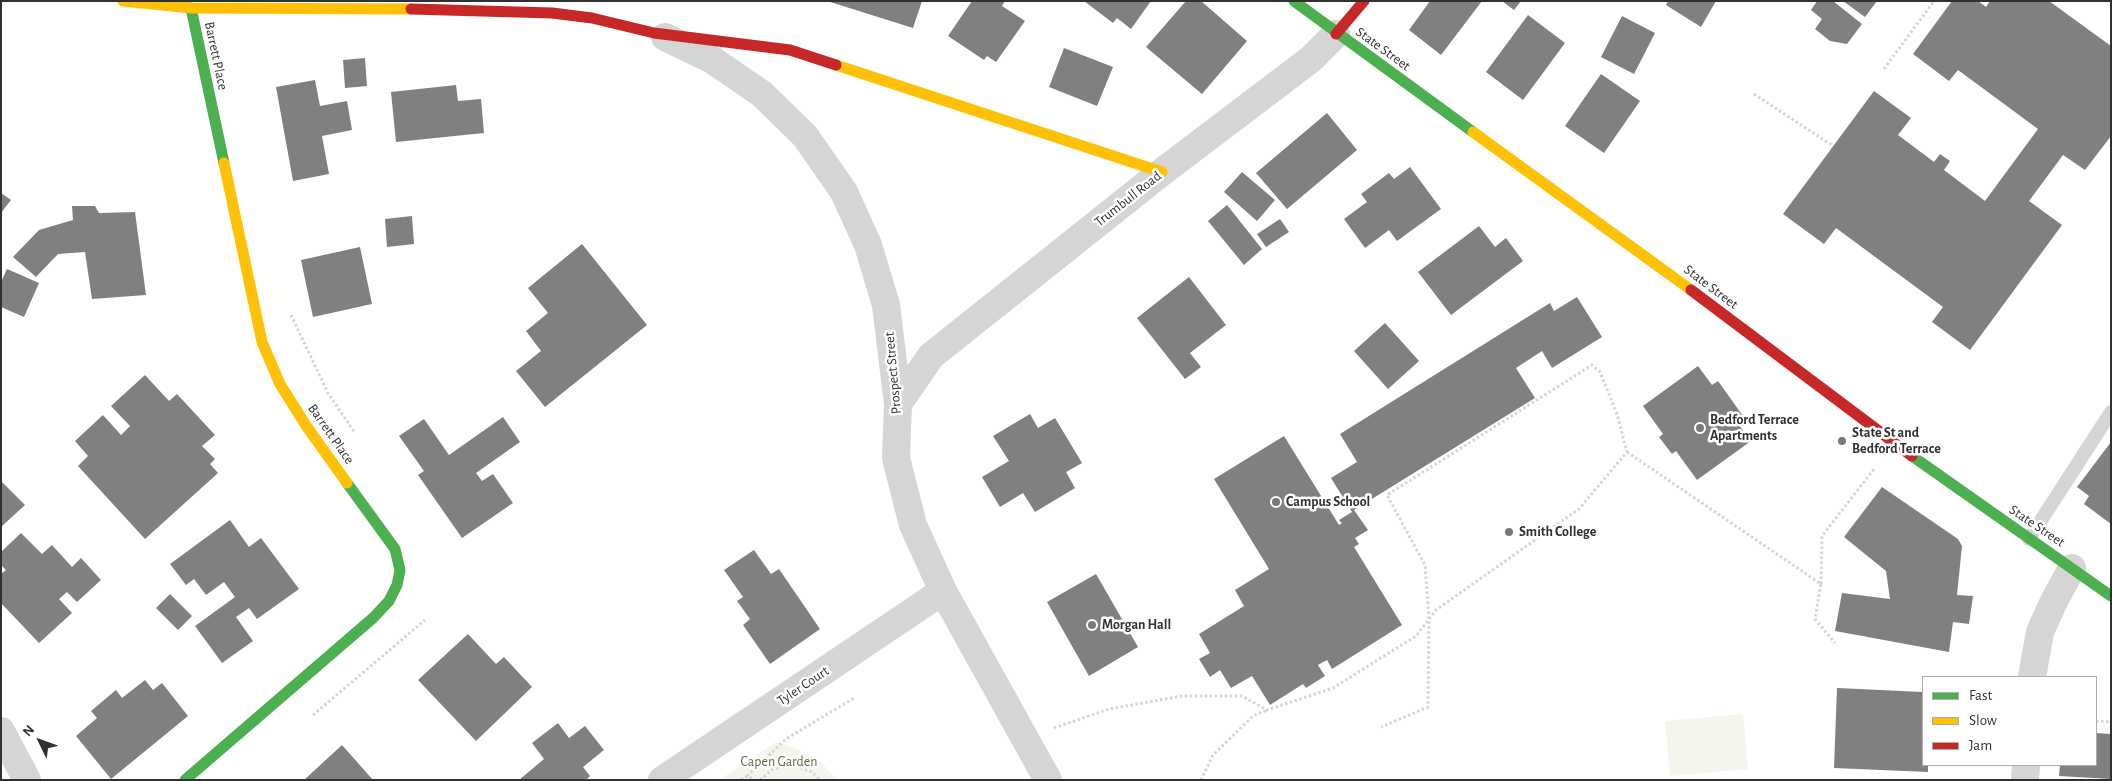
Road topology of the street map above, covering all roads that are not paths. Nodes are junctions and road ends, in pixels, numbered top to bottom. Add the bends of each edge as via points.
1 (124, 1) edge
2 (1294, 1) edge
3 (1364, 1) edge
4 (191, 8) junction
5 (654, 32) junction
6 (1336, 34) junction
7 (1162, 172) junction
8 (898, 404) junction
9 (2111, 412) edge
10 (2029, 539) junction
11 (2072, 568) junction
12 (943, 591) junction
13 (2111, 596) edge
14 (2032, 676) edge
15 (1, 731) edge
16 (2026, 766) edge
17 (27, 780) edge
18 (185, 780) edge
19 (662, 780) edge
20 (1048, 780) edge
21 (2025, 780) edge

1 - 4 street, Prospect Street
2 - 6 street, State Street
3 - 6 street, Trumbull Road
4 - 5 street, Prospect Street via 472,9 552,13
4 - 18 street, Barrett Place via 262,342 280,384 307,427 396,549 400,570 389,601 373,618
5 - 7 street, Prospect Street via 790,50
5 - 8 street, Prospect Street via 711,58 744,80 785,114 824,160 855,215 877,274 891,336
6 - 7 street, Trumbull Road via 1311,59
6 - 10 street, State Street via 1698,295 1894,444
7 - 8 street, Trumbull Road via 931,356
8 - 12 street, Prospect Street via 896,458 913,525
9 - 10 lane
10 - 11 street, State Street
11 - 13 street, State Street
11 - 14 street via 2040,632
12 - 19 street, Tyler Court
12 - 20 street, Prospect Street
15 - 17 street
16 - 21 street

